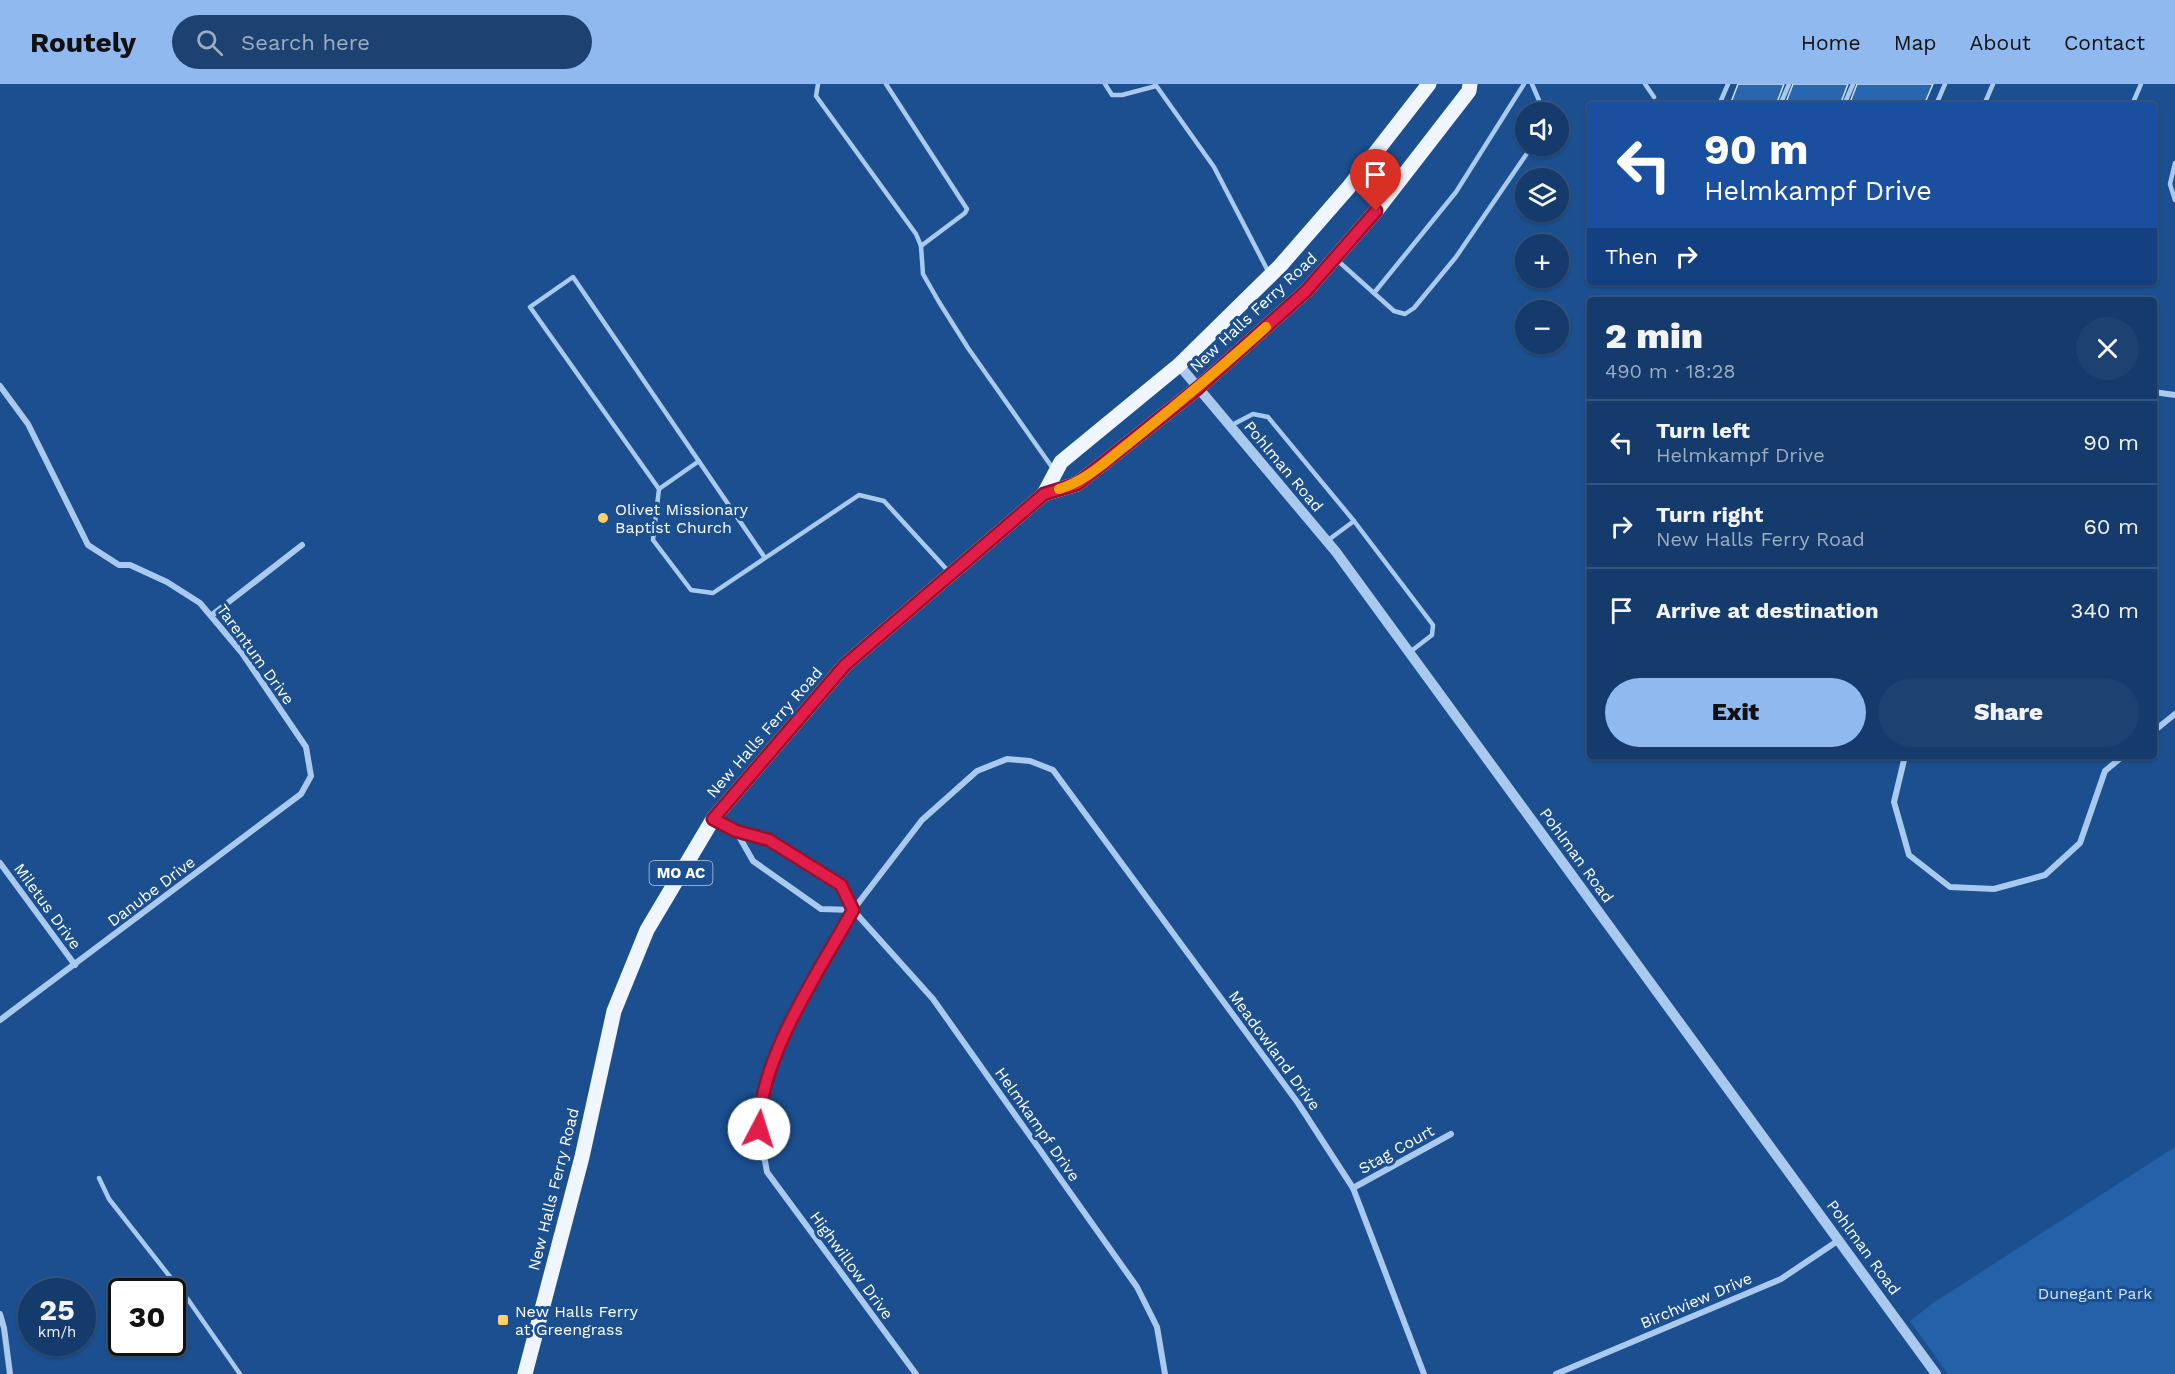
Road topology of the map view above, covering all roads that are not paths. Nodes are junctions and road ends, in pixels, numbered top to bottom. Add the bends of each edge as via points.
1 (818, 84) edge
2 (886, 84) edge
3 (1105, 84) edge
4 (1429, 84) edge
5 (1470, 84) edge
6 (1524, 84) edge
7 (1532, 84) edge
8 (1645, 84) edge
9 (1728, 84) edge
10 (1789, 84) edge
11 (1853, 84) edge
12 (1945, 84) edge
13 (1993, 84) edge
14 (2141, 84) edge
15 (1156, 85) edge
16 (1654, 97) dead end
17 (1540, 102) edge
18 (1720, 102) edge
19 (1781, 102) edge
20 (1845, 102) edge
21 (1937, 102) edge
22 (1985, 102) edge
23 (2133, 102) edge
24 (1525, 156) edge
25 (2175, 163) edge
26 (2175, 200) edge
27 (921, 246) junction
28 (1335, 259) junction
29 (1270, 276) junction
30 (1374, 293) junction
31 (1179, 365) junction
32 (0, 386) edge
33 (1198, 388) junction
34 (2157, 392) edge
35 (2175, 395) edge
36 (1230, 426) junction
37 (699, 461) junction
38 (1056, 473) junction
39 (659, 489) junction
40 (1044, 494) junction
41 (1354, 521) junction
42 (1327, 541) junction
43 (302, 545) dead end
44 (765, 558) junction
45 (952, 575) junction
46 (212, 615) junction
47 (1410, 652) junction
48 (2175, 714) edge
49 (2157, 729) edge
50 (1904, 759) edge
51 (2119, 759) edge
52 (311, 776) joint
53 (713, 819) junction
54 (736, 831) junction
55 (0, 863) edge
56 (853, 910) junction
57 (75, 965) junction
58 (0, 1020) edge
59 (1452, 1134) dead end
60 (99, 1178) dead end
61 (1353, 1188) junction
62 (1840, 1239) junction
63 (0, 1314) edge
64 (10, 1374) edge
65 (240, 1374) edge
66 (526, 1374) edge
67 (916, 1374) edge
68 (1165, 1374) edge
69 (1424, 1374) edge
70 (1556, 1374) edge
71 (1936, 1374) edge

1 - 27 lane via 816,96
2 - 27 lane via 967,209
3 - 15 lane via 1112,94
4 - 29 main road, New Halls Ferry Road / MO AC via 1348,188
5 - 28 main road, New Halls Ferry Road / MO AC via 1469,91
6 - 30 lane via 1456,192
7 - 17 lane
8 - 16 lane
9 - 18 lane
10 - 19 lane
11 - 20 lane
12 - 21 lane
13 - 22 lane
14 - 23 lane
15 - 29 lane via 1214,167
24 - 30 lane via 1456,257 1414,308 1405,314 1394,311
25 - 26 lane via 2170,184
27 - 38 lane via 923,274 939,302
28 - 30 lane
28 - 33 main road, New Halls Ferry Road / MO AC via 1306,291
29 - 31 main road, New Halls Ferry Road / MO AC
31 - 33 street, Pohlman Road
31 - 38 main road, New Halls Ferry Road / MO AC via 1061,462
32 - 46 street, Tarentum Drive via 28,424 88,545 119,565 130,565 167,582
33 - 36 street, Pohlman Road
33 - 40 main road, New Halls Ferry Road / MO AC via 1077,484
34 - 35 street
36 - 41 lane via 1253,414 1268,417
36 - 42 street, Pohlman Road
37 - 39 lane
37 - 39 lane via 573,277 530,307
37 - 44 lane
38 - 40 main road, New Halls Ferry Road / MO AC
39 - 44 lane via 653,540 691,590 713,592
40 - 45 main road, New Halls Ferry Road / MO AC
41 - 42 lane
41 - 47 lane via 1433,625 1432,635
42 - 47 street, Pohlman Road
43 - 46 street
44 - 45 lane via 859,495 884,501
45 - 53 main road, New Halls Ferry Road / MO AC via 845,665
46 - 52 street, Tarentum Drive via 306,747
47 - 62 street, Pohlman Road
48 - 49 street
50 - 51 street via 1894,802 1909,855 1950,887 1994,889 2045,875 2080,843 2105,771
52 - 57 street, Danube Drive via 301,794
53 - 54 street, Helmkampf Drive
53 - 66 main road, New Halls Ferry Road / MO AC via 647,930 614,1011 582,1157
54 - 56 street, Helmkampf Drive via 769,840 841,885
54 - 56 street via 753,861 821,909
55 - 57 street, Miletus Drive
56 - 61 street, Meadowland Drive via 922,820 977,771 1007,759 1030,761 1053,770 1298,1102
56 - 67 street, Highwillow Drive via 780,1042 759,1107 759,1129 767,1172
56 - 68 street, Helmkampf Drive via 933,999 1137,1287 1157,1327
57 - 58 street, Danube Drive
59 - 61 street, Stag Court
60 - 65 lane via 109,1199
61 - 69 street, Meadowland Drive
62 - 70 street, Birchview Drive via 1781,1279
62 - 71 street, Pohlman Road
63 - 64 street

